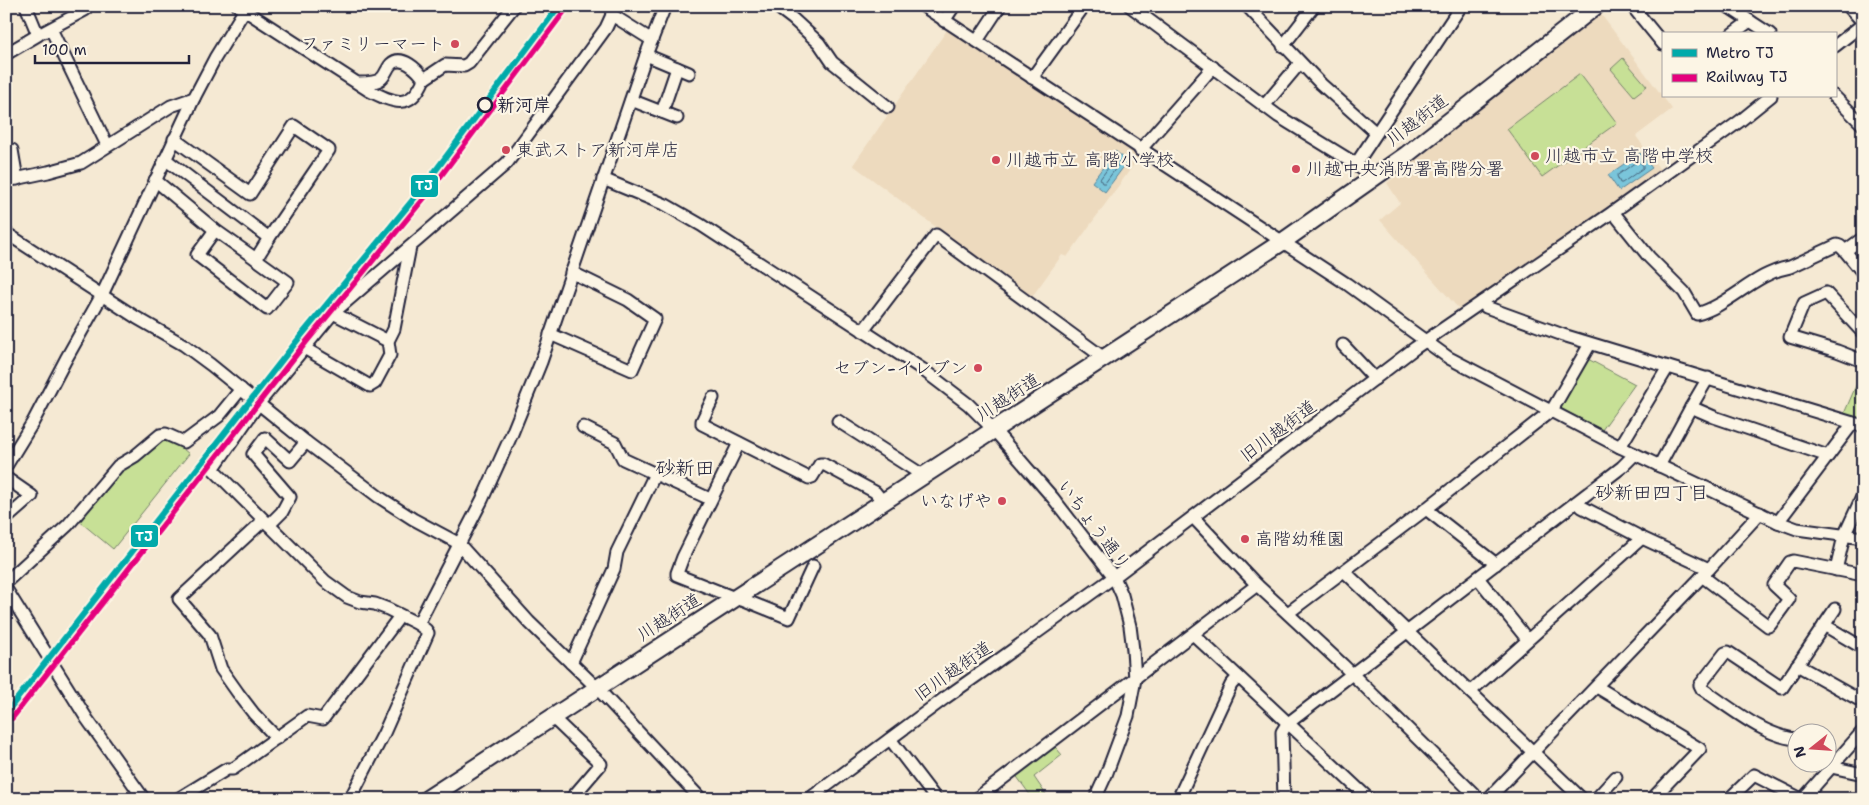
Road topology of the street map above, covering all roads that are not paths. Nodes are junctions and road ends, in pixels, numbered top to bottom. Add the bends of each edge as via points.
1 (26, 6) edge
2 (514, 6) edge
3 (665, 6) edge
4 (776, 6) edge
5 (923, 6) edge
6 (954, 6) edge
7 (1000, 6) edge
8 (1084, 6) edge
9 (1130, 6) edge
10 (1247, 6) edge
11 (1314, 6) edge
12 (1461, 6) edge
13 (1596, 6) edge
14 (1632, 6) edge
15 (1727, 6) edge
16 (1848, 6) edge
17 (243, 8) edge
18 (85, 10) dead end
19 (612, 11) edge
20 (944, 21) junction
21 (1750, 21) junction
22 (1863, 23) edge
23 (50, 29) junction
24 (1735, 32) edge
25 (1767, 32) edge
26 (38, 35) junction
27 (652, 40) junction
28 (977, 41) junction
29 (1662, 43) edge
30 (1836, 45) edge
31 (1283, 46) junction
32 (6, 54) edge
33 (646, 54) junction
34 (1300, 63) junction
35 (1213, 67) junction
36 (677, 68) junction
37 (689, 73) dead end
38 (1032, 78) junction
39 (424, 79) junction
40 (359, 83) junction
41 (194, 98) junction
42 (1769, 98) edge
43 (1836, 98) edge
44 (631, 100) junction
45 (1264, 106) junction
46 (888, 107) dead end
47 (662, 112) junction
48 (677, 118) dead end
49 (1863, 125) edge
50 (1376, 133) junction
51 (174, 139) junction
52 (107, 145) junction
53 (6, 150) edge
54 (1140, 150) junction
55 (165, 159) junction
56 (1356, 164) junction
57 (603, 179) junction
58 (1374, 179) junction
59 (12, 180) edge
60 (155, 180) junction
61 (1613, 212) junction
62 (215, 230) junction
63 (6, 233) edge
64 (269, 238) junction
65 (1863, 238) edge
66 (1282, 242) junction
67 (410, 247) junction
68 (1845, 251) junction
69 (256, 259) junction
70 (571, 272) junction
71 (1863, 272) edge
72 (102, 295) junction
73 (1482, 302) junction
74 (333, 313) junction
75 (862, 331) junction
76 (1863, 333) edge
77 (550, 334) junction
78 (1425, 340) junction
79 (388, 341) junction
80 (1590, 344) junction
81 (1343, 345) dead end
82 (304, 348) junction
83 (1104, 358) junction
84 (1863, 361) edge
85 (1668, 367) junction
86 (1708, 378) junction
87 (1374, 379) junction
88 (241, 389) junction
89 (713, 398) dead end
90 (259, 404) junction
91 (1690, 407) junction
92 (1552, 410) junction
93 (838, 421) dead end
94 (1858, 424) edge
95 (583, 428) dead end
96 (994, 430) junction
97 (306, 442) junction
98 (739, 442) junction
99 (1620, 447) junction
100 (1635, 454) junction
101 (1828, 456) junction
102 (6, 466) edge
103 (1660, 466) junction
104 (654, 474) junction
105 (924, 476) junction
106 (6, 478) edge
107 (1863, 495) edge
108 (710, 499) junction
109 (883, 502) junction
110 (1577, 502) junction
111 (1426, 509) junction
112 (1760, 513) junction
113 (1193, 517) junction
114 (6, 519) edge
115 (1778, 522) junction
116 (266, 523) junction
117 (1844, 536) junction
118 (1642, 538) junction
119 (1863, 538) edge
120 (458, 543) junction
121 (1496, 564) junction
122 (813, 566) dead end
123 (1344, 570) junction
124 (1836, 570) junction
125 (1705, 573) junction
126 (1114, 576) junction
127 (1863, 576) edge
128 (1478, 578) junction
129 (6, 582) edge
130 (1257, 585) junction
131 (6, 589) edge
132 (736, 597) junction
133 (1834, 609) dead end
134 (1288, 613) junction
135 (400, 616) junction
136 (418, 624) junction
137 (1824, 625) junction
138 (1407, 631) junction
139 (1194, 635) junction
140 (1528, 639) junction
141 (1863, 648) edge
142 (571, 663) junction
143 (1797, 665) junction
144 (1352, 674) junction
145 (1238, 677) junction
146 (1135, 679) junction
147 (1597, 686) junction
148 (597, 688) junction
149 (1471, 691) junction
150 (1863, 702) edge
151 (552, 718) junction
152 (1288, 724) junction
153 (1863, 732) edge
154 (277, 738) junction
155 (1786, 738) edge
156 (890, 739) junction
157 (1533, 752) junction
158 (1836, 757) edge
159 (1836, 764) edge
160 (1823, 772) edge
161 (1863, 774) edge
162 (1616, 777) dead end
163 (144, 799) edge
164 (178, 799) edge
165 (350, 799) edge
166 (427, 799) edge
167 (572, 799) edge
168 (701, 799) edge
169 (810, 799) edge
170 (936, 799) edge
171 (976, 799) edge
172 (1095, 799) edge
173 (1178, 799) edge
174 (1284, 799) edge
175 (1370, 799) edge
176 (1478, 799) edge
177 (1488, 799) edge
178 (1582, 799) edge
179 (1596, 799) edge
180 (1652, 799) edge
181 (1729, 799) edge
182 (1802, 799) edge

1 - 26 street
2 - 39 street via 469,63 464,66 445,65
3 - 27 street
4 - 46 street via 819,43 832,62
5 - 20 street
6 - 20 street
7 - 28 street
8 - 38 street
9 - 35 street
10 - 31 street
11 - 31 street
12 - 50 street
13 - 58 highway, 川越街道
14 - 29 street
15 - 21 street
16 - 22 street
17 - 40 street
17 - 41 street
18 - 23 street
19 - 27 street
19 - 67 street via 606,28 507,163
20 - 28 street
21 - 24 street
21 - 25 street
22 - 30 street
23 - 26 street
23 - 52 street
26 - 32 street
27 - 33 street
28 - 38 street
31 - 34 street
33 - 36 street
33 - 44 street
34 - 45 street
34 - 50 street
35 - 45 street
35 - 54 street
36 - 37 street
36 - 47 street
38 - 54 street
39 - 40 street via 409,64 396,62 381,79
39 - 40 street via 419,91 409,101 402,102 378,95
41 - 51 street
41 - 52 street via 171,106
42 - 61 street, 旧川越街道
43 - 49 street
44 - 47 street
44 - 57 street
45 - 56 street
47 - 48 street
50 - 56 street
51 - 55 street
51 - 64 street via 250,194 294,126 329,150
52 - 59 street via 81,162
53 - 59 street via 12,150
54 - 66 street
55 - 60 street
55 - 64 street
56 - 58 street
57 - 70 street
57 - 75 street, いちょう通り via 666,205 701,225
58 - 66 highway, 川越街道
60 - 62 street
60 - 72 street
61 - 68 street via 1649,257 1684,292 1697,314 1758,280 1826,249 1837,245
61 - 73 street, 旧川越街道
62 - 69 street
62 - 69 street via 197,255 267,309 288,282
63 - 72 street
64 - 69 street
65 - 68 street
66 - 78 street
66 - 83 highway, 川越街道
67 - 74 street
67 - 79 street via 394,329
68 - 71 street
70 - 77 street
70 - 77 street via 628,300 655,319 632,370
72 - 88 street via 184,345
72 - 102 street
73 - 78 street, 旧川越街道
73 - 80 street via 1486,307
74 - 79 street
74 - 82 street
75 - 83 street via 936,235
75 - 96 street, いちょう通り via 922,369 968,404
76 - 84 street via 1826,294 1804,303 1790,337
77 - 120 street via 542,362 511,436
78 - 87 street, 旧川越街道
78 - 92 street via 1449,358
79 - 82 street via 390,355 370,386
80 - 85 street
80 - 92 street
81 - 87 street
82 - 90 street
83 - 96 highway, 川越街道
85 - 86 street
85 - 99 street
86 - 91 street
86 - 94 street
87 - 113 street, 旧川越街道
88 - 90 street
88 - 129 street via 219,416 184,442 166,434 160,435 118,466 68,525
89 - 98 street via 702,424
90 - 97 street
90 - 116 street via 213,469
91 - 101 street
91 - 103 street
92 - 99 street
92 - 111 street
93 - 105 street
94 - 101 street
95 - 104 street via 615,443 622,459
96 - 105 highway, 川越街道
96 - 126 street, いちょう通り
97 - 116 street via 290,461 266,438 253,454 290,497 282,512
97 - 120 street via 378,497
98 - 108 street
98 - 109 street via 809,478 820,464 824,464 875,492
99 - 100 street
100 - 103 street
100 - 110 street
101 - 115 street
103 - 112 street
104 - 108 street
104 - 142 street via 617,552 614,569
105 - 109 highway, 川越街道
106 - 114 street via 32,496
107 - 117 street
108 - 132 street via 677,574
109 - 132 highway, 川越街道
110 - 118 street
110 - 121 street
111 - 121 street
111 - 123 street
112 - 115 street
112 - 125 street
113 - 126 street, 旧川越街道
113 - 130 street
115 - 117 street via 1797,529
116 - 135 street via 325,581 347,597 375,604
116 - 154 street via 179,599 210,635 221,669 254,714
117 - 119 street
117 - 124 street
118 - 125 street
118 - 140 street
120 - 136 street
120 - 142 street
121 - 128 street
122 - 132 street via 789,618
123 - 134 street
123 - 138 street
124 - 125 street via 1790,562 1774,585 1789,599 1768,626
124 - 127 street
125 - 147 street
126 - 146 street, いちょう通り via 1130,626
126 - 156 street, 旧川越街道
128 - 138 street
128 - 140 street
130 - 134 street
130 - 139 street
131 - 163 street via 86,718
132 - 148 highway, 川越街道
133 - 137 street
134 - 144 street
135 - 136 street
135 - 154 street via 323,719 307,716
136 - 165 street via 428,634 384,733
137 - 141 street
137 - 143 street
138 - 144 street
138 - 149 street
139 - 145 street
139 - 146 street
140 - 149 street
142 - 148 street
143 - 150 street
143 - 155 street via 1782,688 1728,652 1700,685 1770,732
144 - 152 street
144 - 176 street
145 - 152 street
145 - 173 street
146 - 171 street
146 - 172 street, いちょう通り via 1128,716
147 - 157 street
147 - 180 street via 1700,749
148 - 151 highway, 川越街道
148 - 168 street
149 - 157 street
151 - 166 highway, 川越街道
151 - 167 street via 601,764
152 - 174 street via 1282,732
152 - 175 street
153 - 158 street
154 - 164 street via 233,769 227,769
156 - 169 street, 旧川越街道
156 - 170 street
157 - 177 street
157 - 178 street
159 - 161 street
160 - 182 street
162 - 179 street
181 - 182 street via 1754,775

